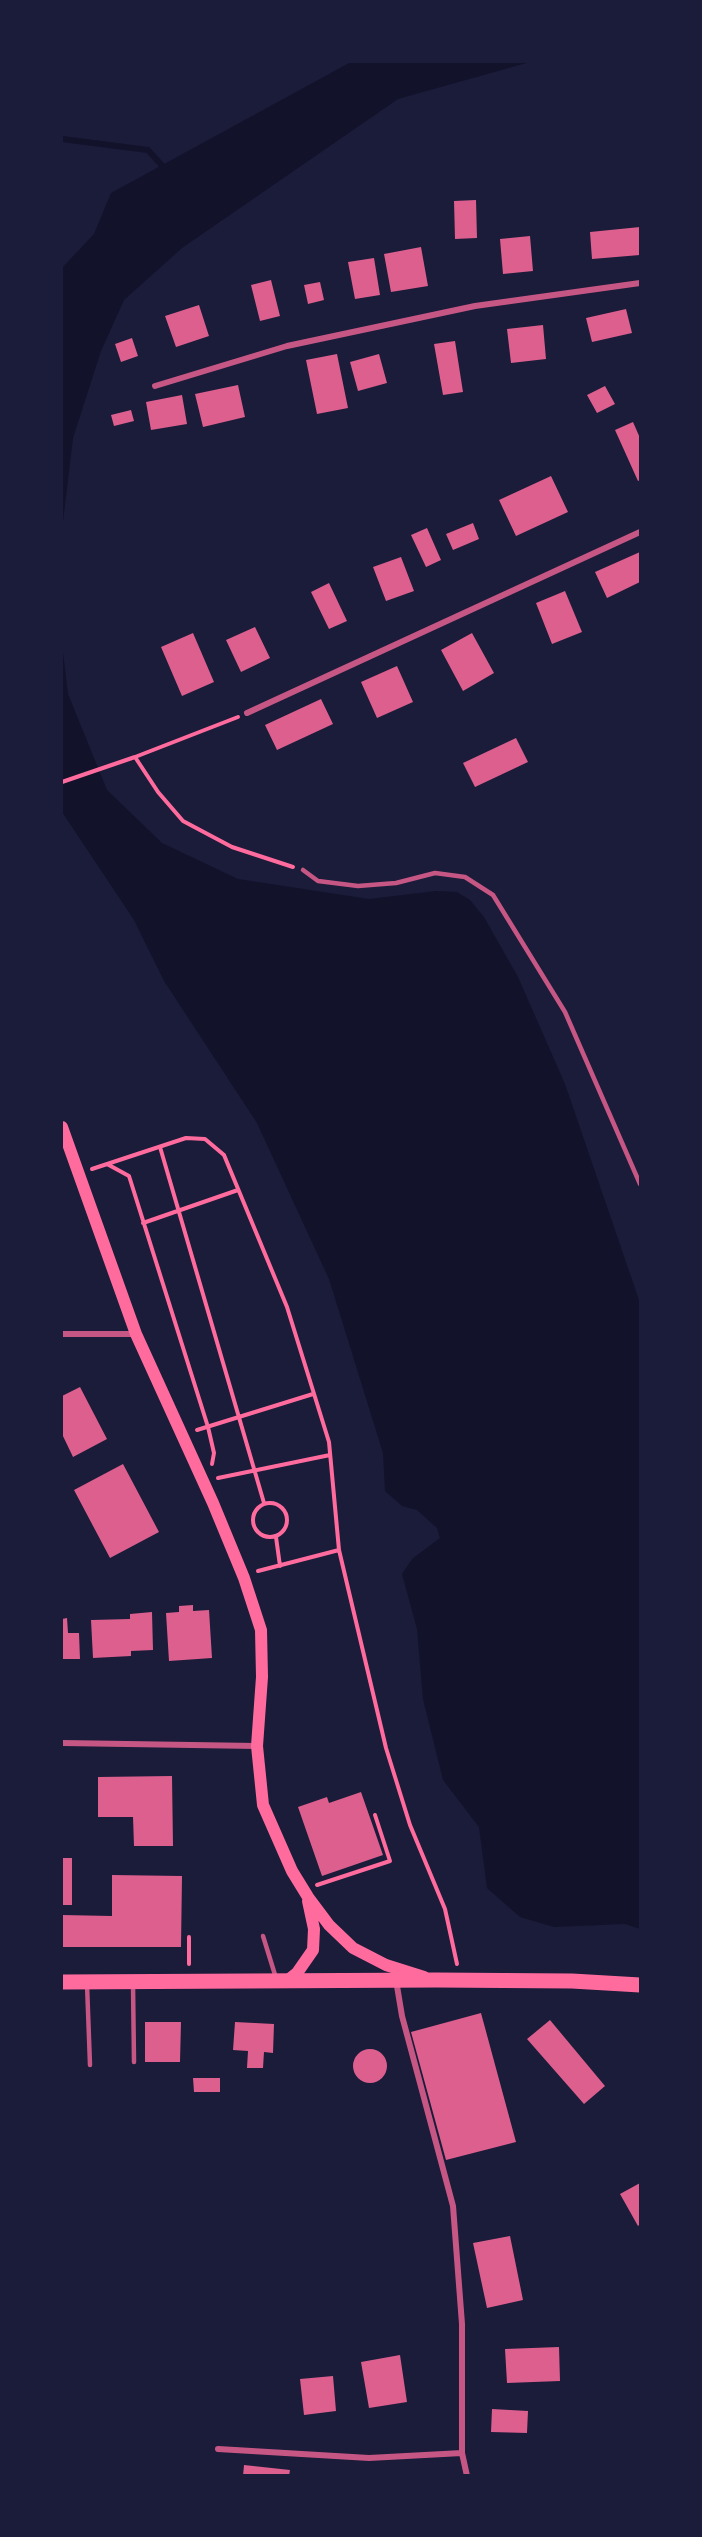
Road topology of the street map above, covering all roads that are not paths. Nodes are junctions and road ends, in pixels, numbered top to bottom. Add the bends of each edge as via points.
1 (640, 283) edge
2 (155, 386) dead end
3 (640, 532) edge
4 (247, 713) road end
5 (303, 870) road end
6 (62, 1127) edge
7 (640, 1184) edge
8 (62, 1334) edge
9 (136, 1334) junction
10 (62, 1743) edge
11 (258, 1746) junction
12 (308, 1892) junction
13 (263, 1936) dead end
14 (396, 1980) junction
15 (436, 1980) junction
16 (133, 1981) junction
17 (282, 1981) junction
18 (62, 1982) edge
19 (87, 1982) junction
20 (640, 1985) edge
21 (135, 2062) dead end
22 (90, 2065) dead end
23 (218, 2449) dead end
24 (462, 2453) junction
25 (468, 2475) edge

1 - 2 street via 476,306 298,344
3 - 4 street
5 - 7 lane via 318,881 358,886 396,883 435,873 465,877 493,895 566,1012
6 - 9 main road
8 - 9 street
9 - 11 main road via 217,1514 261,1630
10 - 11 street
11 - 12 main road via 263,1804 292,1871
12 - 15 main road via 329,1924 354,1948 386,1965
12 - 17 main road via 313,1950 297,1973
13 - 17 lane
14 - 15 main road
14 - 17 main road
14 - 24 street via 453,2206 462,2324
15 - 20 main road
16 - 17 main road
16 - 19 main road
16 - 21 lane
18 - 19 main road
19 - 22 lane
23 - 24 street via 369,2458
24 - 25 street

